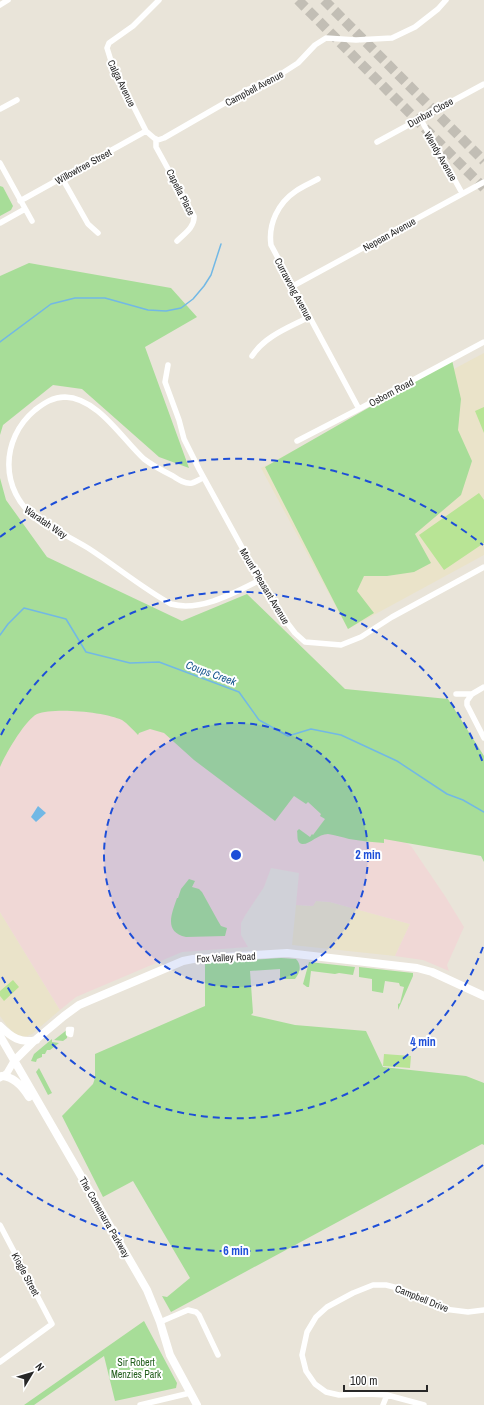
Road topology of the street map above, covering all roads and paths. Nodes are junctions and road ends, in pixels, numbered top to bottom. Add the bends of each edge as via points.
1 (8, 0) edge
2 (159, 0) edge
3 (446, 0) edge
4 (0, 5) edge
5 (484, 84) edge
6 (17, 100) dead end
7 (0, 109) edge
8 (420, 118) junction
9 (146, 131) junction
10 (156, 139) junction
11 (377, 142) dead end
12 (0, 163) edge
13 (62, 178) junction
14 (318, 179) dead end
15 (484, 182) edge
16 (462, 193) junction
17 (20, 201) junction
18 (25, 209) junction
19 (32, 221) dead end
20 (0, 223) edge
21 (98, 233) dead end
22 (177, 241) dead end
23 (293, 286) junction
24 (309, 317) junction
25 (484, 342) edge
26 (252, 356) dead end
27 (168, 365) dead end
28 (360, 410) junction
29 (297, 441) dead end
30 (203, 478) junction
31 (484, 567) edge
32 (260, 580) junction
33 (484, 687) edge
34 (456, 694) dead end
35 (472, 694) junction
36 (484, 738) edge
37 (484, 996) edge
38 (0, 1026) edge
39 (0, 1036) edge
40 (36, 1039) junction
41 (14, 1062) junction
42 (1, 1077) edge
43 (45, 1116) junction
44 (0, 1225) edge
45 (484, 1310) edge
46 (160, 1322) junction
47 (218, 1355) dead end
48 (0, 1362) edge
49 (190, 1393) junction
50 (387, 1395) junction
51 (140, 1405) edge
52 (197, 1405) edge
53 (383, 1405) edge
54 (424, 1405) edge

1 - 4 street
2 - 9 street, Calga Avenue via 133,26 109,43 107,50
3 - 10 street, Campbell Avenue via 415,27 392,38 326,38 315,45 298,63 270,81 249,89 164,138
5 - 8 street, Dunbar Close
6 - 7 street
8 - 11 street, Dunbar Close
8 - 16 street, Wendy Avenue
9 - 10 street
9 - 13 street, Willowtree Street
10 - 22 street, Capella Place via 156,147 194,216 192,226
12 - 17 street
13 - 17 street, Willowtree Street
13 - 21 street via 88,224
14 - 23 street, Currawong Avenue via 291,195 276,215 271,227 271,245
15 - 16 street, Nepean Avenue
16 - 23 street, Nepean Avenue
17 - 18 street
18 - 19 street
18 - 20 street
23 - 24 street, Currawong Avenue
24 - 26 street via 267,339
24 - 28 street, Currawong Avenue
25 - 28 street, Osborn Road
27 - 30 street, Mount Pleasant Avenue via 165,382 184,439
28 - 29 street, Osborn Road
30 - 32 street, Mount Pleasant Avenue
30 - 32 street, Waratah Way via 192,483 184,482 165,472 144,458 91,407 65,397 49,400 28,417 15,431 7,458 8,480 18,502 27,512 88,548 171,604 179,606 209,602
31 - 32 street, Mount Pleasant Avenue via 392,617 361,637 341,645 305,642 282,616
33 - 35 street
34 - 35 street
35 - 36 street via 467,705
37 - 40 main road, Fox Valley Road via 432,972 417,968 287,953 193,959 79,1005
38 - 40 main road via 9,1035 24,1042
39 - 41 main road, The Comenarra Parkway
40 - 41 main road, Fox Valley Road
41 - 42 street, Fox Valley Road
41 - 43 main road, The Comenarra Parkway
42 - 43 main road via 10,1077 20,1085
43 - 46 main road, The Comenarra Parkway via 147,1290
44 - 48 street, Kiogle Street via 52,1324
45 - 50 street, Campbell Drive via 468,1312 444,1308 386,1285 373,1285 327,1307 316,1317 307,1332 302,1355 306,1371 314,1384 326,1392 339,1395
46 - 47 street via 188,1310 196,1312
46 - 49 main road, The Comenarra Parkway via 170,1355
49 - 51 street
49 - 52 main road, The Comenarra Parkway
50 - 53 street
50 - 54 street, Campbell Drive

